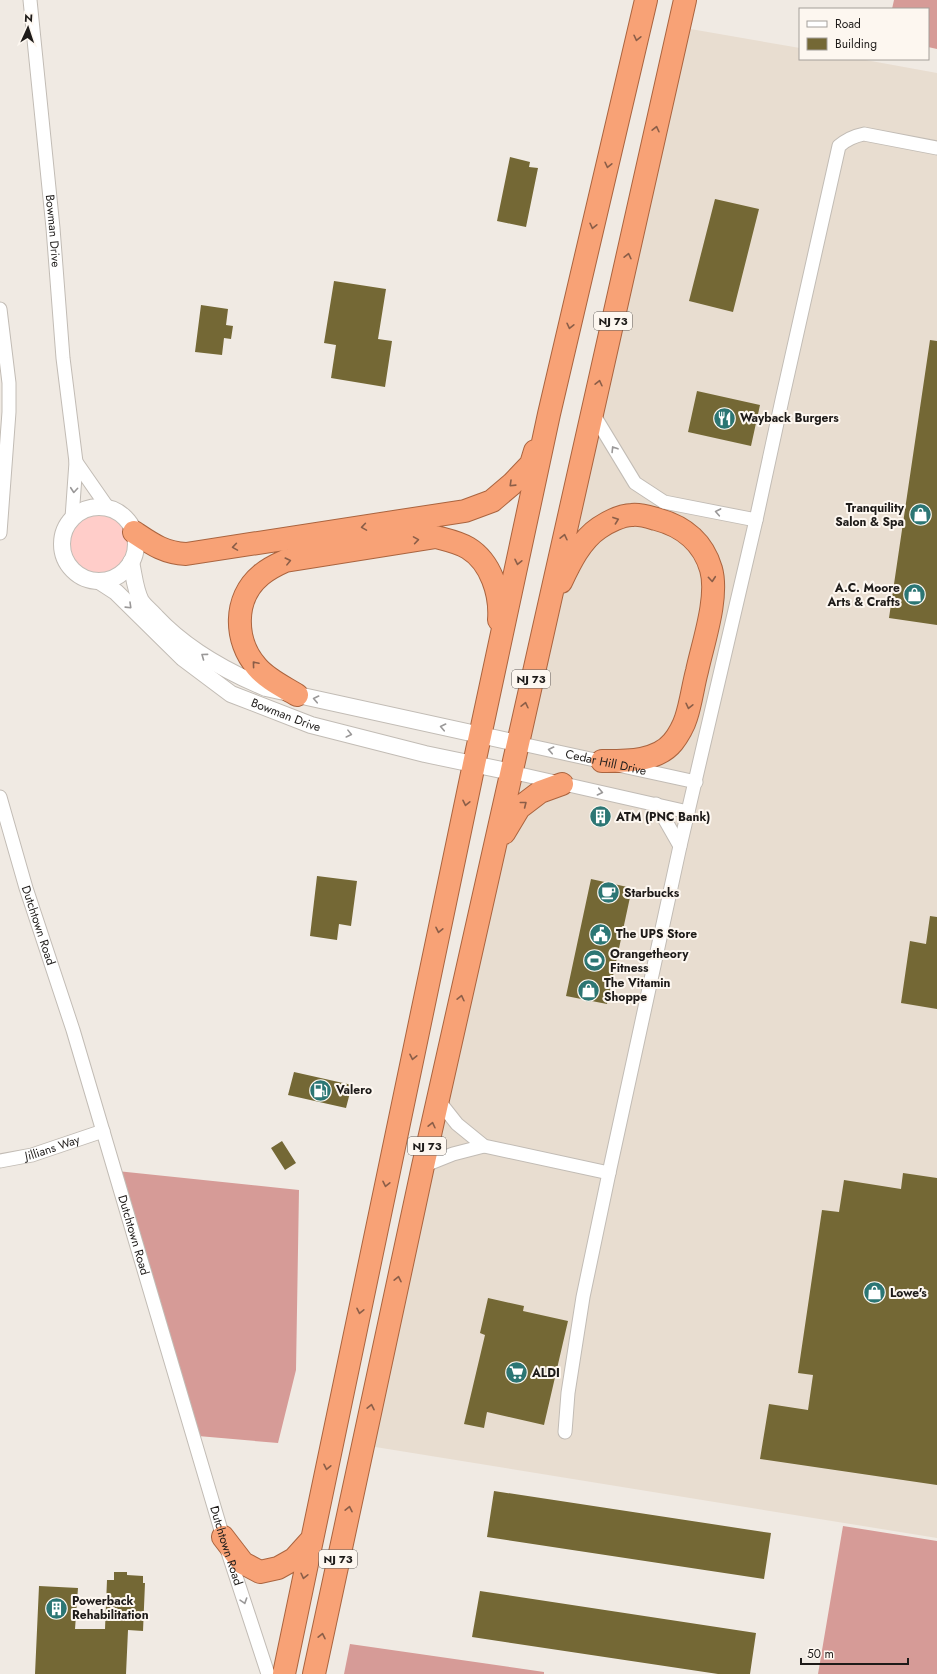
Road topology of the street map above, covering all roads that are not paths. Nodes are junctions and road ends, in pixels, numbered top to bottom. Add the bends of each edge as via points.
1 (30, 0) edge
2 (646, 0) edge
3 (685, 0) edge
4 (937, 148) edge
5 (0, 309) edge
6 (592, 412) junction
7 (549, 414) junction
8 (76, 462) junction
9 (2, 471) edge
10 (108, 508) junction
11 (72, 518) junction
12 (756, 520) junction
13 (134, 532) junction
14 (0, 533) edge
15 (131, 562) junction
16 (99, 581) junction
17 (546, 616) junction
18 (494, 676) junction
19 (297, 695) junction
20 (481, 735) junction
21 (517, 743) junction
22 (602, 761) junction
23 (474, 764) junction
24 (511, 772) junction
25 (696, 782) junction
26 (562, 784) junction
27 (0, 797) edge
28 (656, 804) junction
29 (688, 812) junction
30 (680, 846) junction
31 (495, 848) junction
32 (438, 1100) junction
33 (103, 1131) junction
34 (484, 1146) junction
35 (0, 1161) edge
36 (423, 1166) junction
37 (609, 1173) junction
38 (565, 1432) dead end
39 (224, 1537) junction
40 (313, 1538) junction
41 (268, 1674) edge
42 (284, 1674) edge
43 (314, 1674) edge

1 - 8 street, Bowman Drive via 63,358
2 -> 7 highway, NJ 73
6 -> 3 highway, NJ 73
4 - 12 street via 864,134 850,138 839,146
5 - 9 street via 9,383 9,412
12 -> 6 street via 664,502 635,483
17 -> 6 highway, NJ 73
7 -> 13 highway via 543,424 531,464 492,501 465,511 186,554 160,549
7 -> 18 highway, NJ 73
8 - 10 street, Bowman Drive
8 -> 11 street, Bowman Drive
9 - 14 street
10 - 11 street via 88,508
10 - 13 street via 124,516
11 - 16 street via 62,534 61,547 64,559 81,577
12 - 25 street
13 - 15 street via 136,545
15 - 16 street via 114,578
19 -> 15 street, Bowman Drive via 266,688 238,676 211,662 169,630 141,601
16 -> 23 street, Bowman Drive via 116,592 183,658 231,694 311,725
21 -> 17 highway, NJ 73
17 -> 22 highway via 571,562 583,544 598,529 632,515 671,523 689,534 698,543 711,569 713,600 686,719 673,742 663,750 639,759
19 -> 18 highway via 258,668 242,643 239,629 242,607 250,587 272,567 285,561 436,537 469,548 485,563 493,579 499,616
18 - 20 highway, NJ 73
20 -> 19 street, Bowman Drive
20 - 21 street, Bowman Drive
20 - 23 highway, NJ 73
22 -> 21 street, Cedar Hill Drive
21 - 24 highway, NJ 73
22 - 25 street, Cedar Hill Drive
23 - 24 street, Bowman Drive
23 -> 40 highway, NJ 73
24 - 26 street
24 - 31 highway, NJ 73
25 - 29 street
26 -> 28 street
31 -> 26 highway via 519,808 540,792
27 - 33 street, Dutchtown Road
28 - 29 street
28 - 30 street
29 - 30 street
30 - 37 street
32 -> 31 highway, NJ 73
32 - 34 street via 457,1124
36 -> 32 highway, NJ 73
33 - 35 street, Jillians Way via 32,1155
33 - 39 street, Dutchtown Road
34 - 36 street via 453,1154
34 - 37 street
43 -> 36 highway, NJ 73
37 - 38 street via 584,1297 568,1393
39 - 40 highway via 243,1563 260,1572 278,1568 294,1559
39 -> 41 street, Dutchtown Road
40 -> 42 highway, NJ 73

